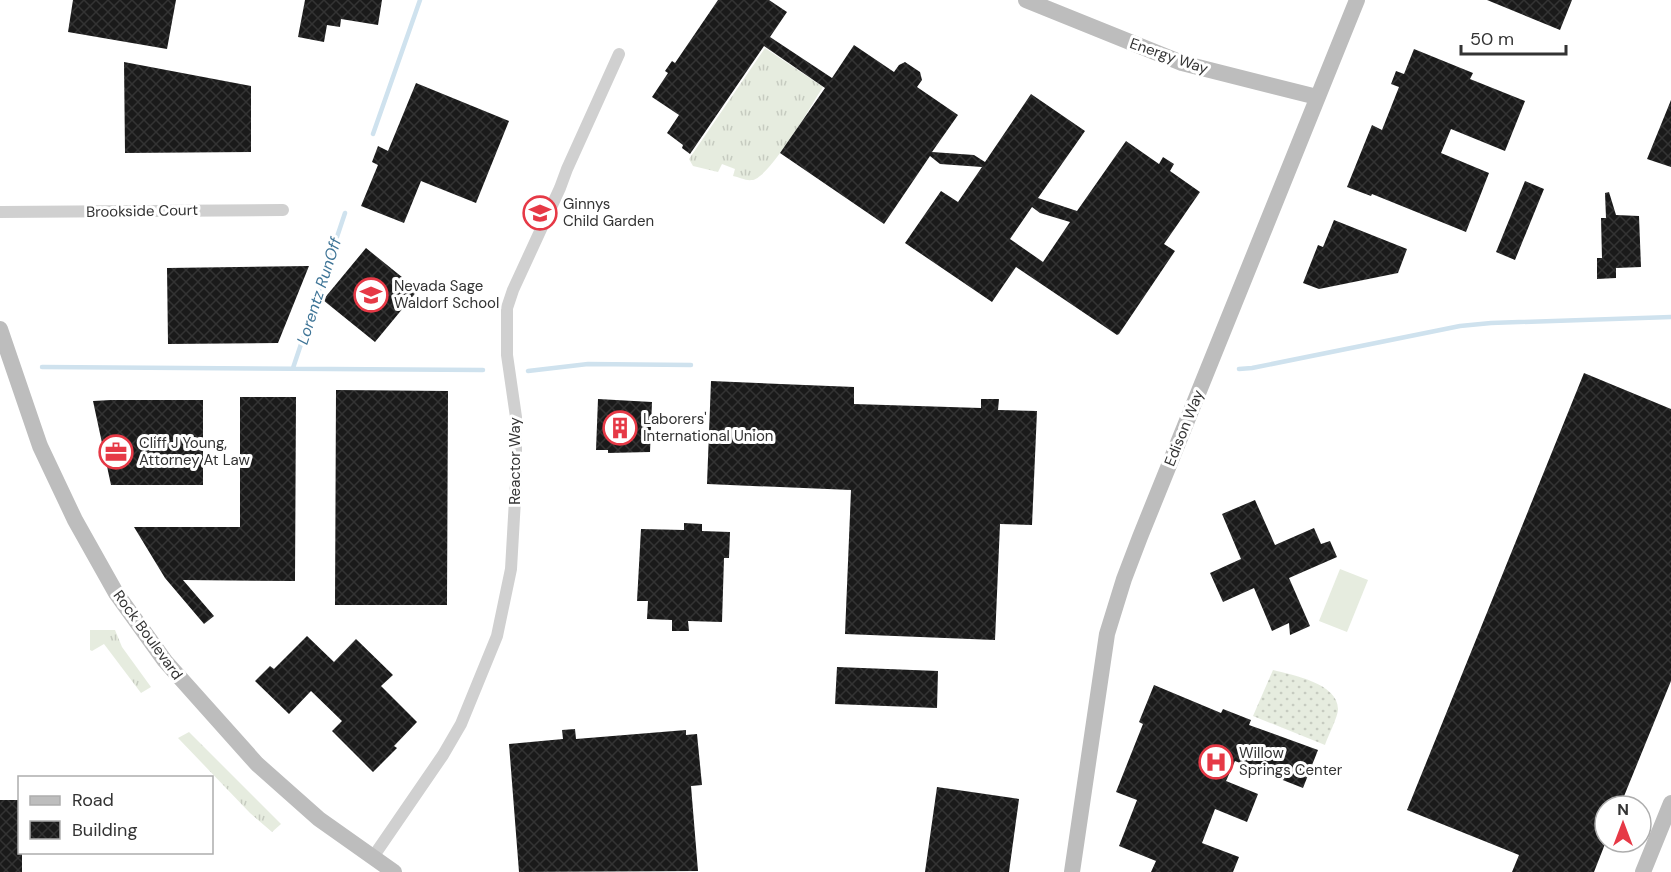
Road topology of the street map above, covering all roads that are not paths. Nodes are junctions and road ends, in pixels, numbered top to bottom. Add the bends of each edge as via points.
1 (1026, 0) edge
2 (1357, 0) edge
3 (619, 54) dead end
4 (1317, 97) junction
5 (283, 210) dead end
6 (0, 212) edge
7 (0, 329) edge
8 (1671, 803) edge
9 (373, 857) junction
10 (394, 872) edge
11 (1072, 872) edge
12 (1643, 872) edge

1 - 4 street, Energy Way via 1182,63
2 - 4 street, Edison Way
3 - 9 street, Reactor Way via 507,308 507,355 516,417 516,482 511,569 497,636 461,724
4 - 11 street, Edison Way via 1114,609 1102,658
5 - 6 street, Brookside Court
7 - 9 street, Rock Boulevard via 40,447 75,520 122,602 165,661 257,764 319,819
8 - 12 street
9 - 10 street, Rock Boulevard

